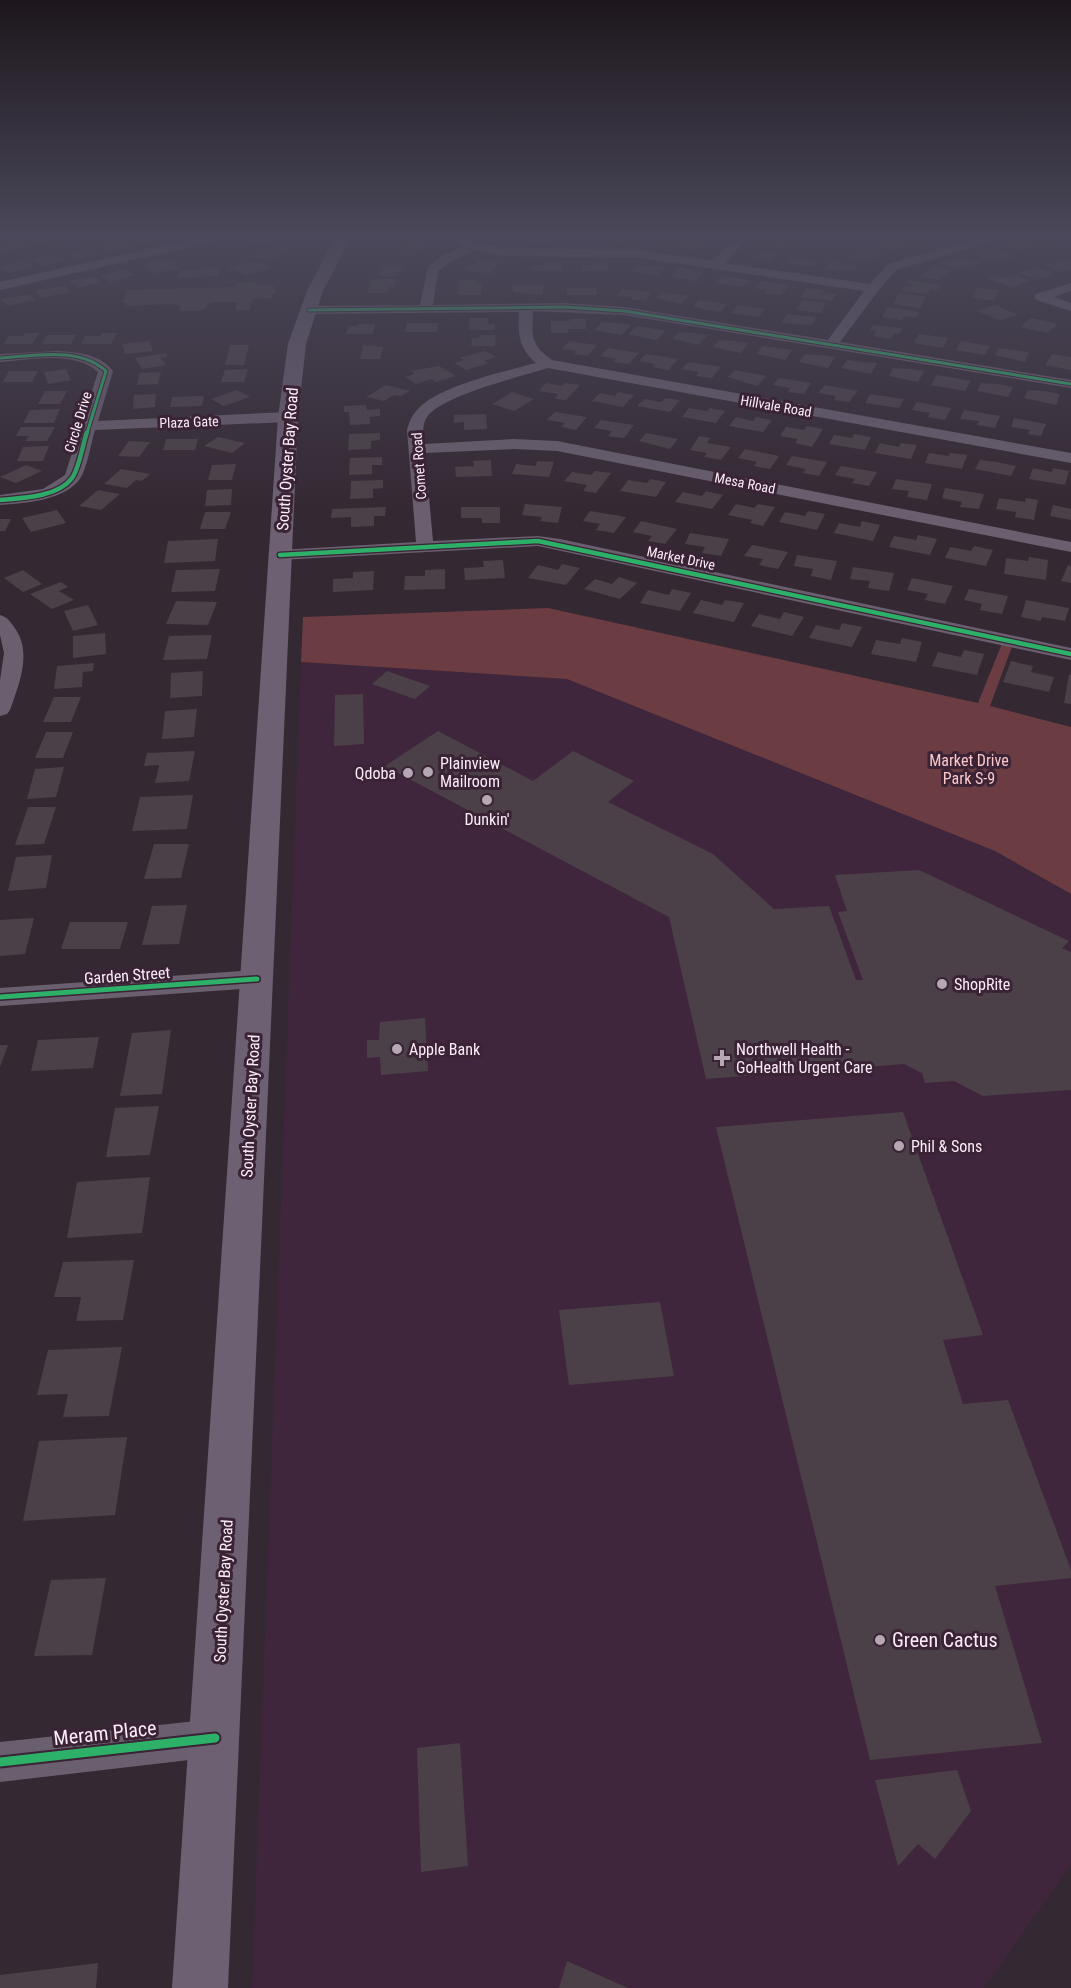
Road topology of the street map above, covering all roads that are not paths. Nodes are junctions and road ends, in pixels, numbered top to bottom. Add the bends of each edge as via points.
1 (303, 328) edge
2 (525, 328) edge
3 (729, 328) edge
4 (843, 328) edge
5 (831, 344) junction
6 (0, 358) edge
7 (547, 364) junction
8 (1071, 384) edge
9 (288, 417) junction
10 (90, 426) junction
11 (417, 449) junction
12 (1071, 458) edge
13 (0, 500) edge
14 (425, 547) junction
15 (1071, 547) edge
16 (280, 555) junction
17 (0, 621) edge
18 (1071, 654) edge
19 (0, 710) edge
20 (257, 979) junction
21 (0, 997) edge
22 (215, 1738) junction
23 (0, 1762) edge
24 (201, 1988) edge

1 - 9 main road, South Oyster Bay Road via 297,344
2 - 7 street via 525,344
3 - 5 street
4 - 5 street
5 - 8 street
6 - 10 street, Circle Drive via 79,356 102,365 106,371
7 - 11 street, Comet Road via 432,405 417,421
7 - 12 street, Hillvale Road
9 - 10 street, Plaza Gate
9 - 16 main road, South Oyster Bay Road
10 - 13 street, Circle Drive via 73,477 66,484 34,496
11 - 14 street, Comet Road
11 - 15 street, Mesa Road via 557,446
14 - 16 street, Market Drive
14 - 18 street, Market Drive via 511,541 560,544
16 - 20 main road, South Oyster Bay Road
17 - 19 street via 15,648
20 - 21 street, Garden Street
20 - 22 main road, South Oyster Bay Road
22 - 23 street, Meram Place
22 - 24 main road, South Oyster Bay Road

